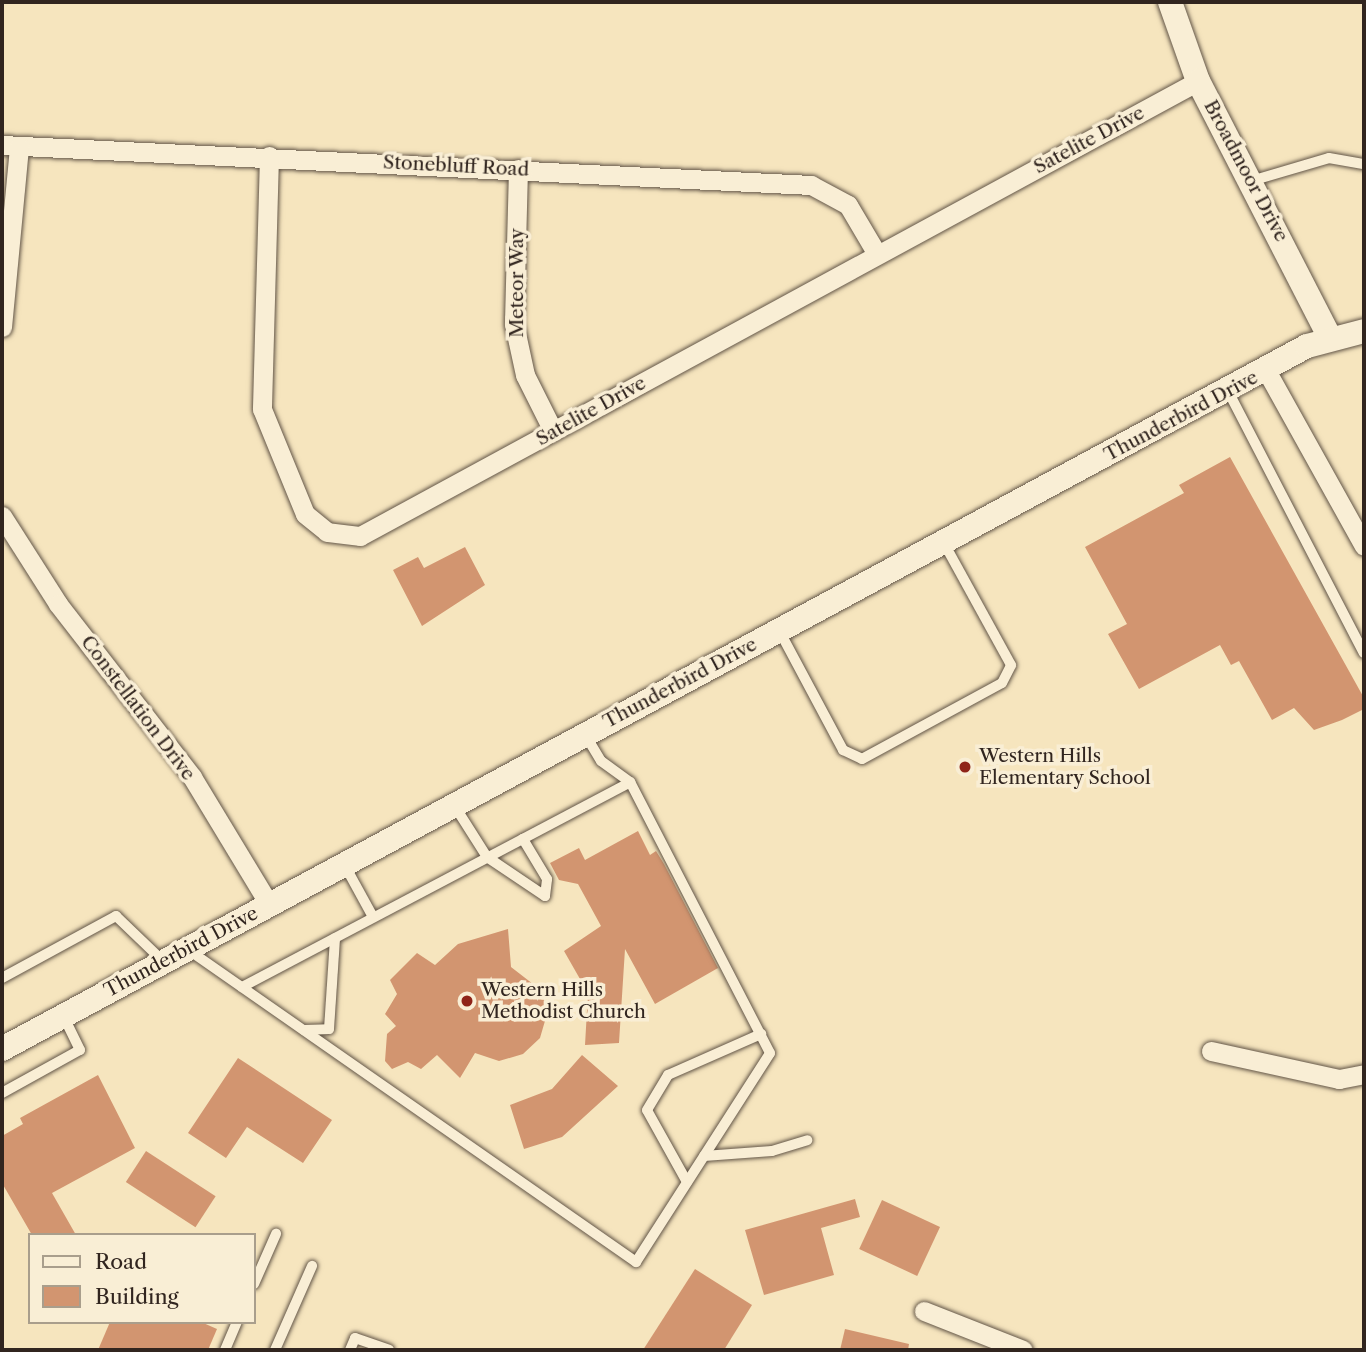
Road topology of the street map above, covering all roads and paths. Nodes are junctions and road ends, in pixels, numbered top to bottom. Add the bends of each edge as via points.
1 (1170, 2) edge
2 (1198, 82) junction
3 (10, 146) edge
4 (269, 156) junction
5 (1364, 164) edge
6 (519, 169) junction
7 (1251, 181) junction
8 (877, 254) junction
9 (2, 327) edge
10 (1364, 331) edge
11 (1330, 338) junction
12 (1266, 370) junction
13 (1228, 390) junction
14 (553, 431) junction
15 (2, 516) edge
16 (944, 543) junction
17 (1364, 546) edge
18 (779, 631) junction
19 (1364, 653) edge
20 (585, 733) junction
21 (631, 782) junction
22 (454, 804) junction
23 (523, 839) junction
24 (487, 858) junction
25 (344, 864) junction
26 (268, 905) junction
27 (373, 917) junction
28 (335, 938) junction
29 (187, 948) junction
30 (163, 961) junction
31 (2, 978) edge
32 (242, 987) junction
33 (63, 1016) junction
34 (303, 1030) junction
35 (761, 1034) junction
36 (2, 1049) edge
37 (1211, 1051) dead end
38 (1364, 1074) edge
39 (2, 1093) edge
40 (807, 1140) dead end
41 (704, 1156) junction
42 (687, 1182) junction
43 (276, 1234) dead end
44 (312, 1266) dead end
45 (256, 1279) edge
46 (924, 1311) dead end
47 (236, 1324) edge
48 (225, 1350) edge
49 (275, 1350) edge
50 (350, 1350) edge
51 (389, 1350) edge
52 (1023, 1350) edge

1 - 2 street, Broadmoor Drive
2 - 7 street, Broadmoor Drive
2 - 8 street, Satelite Drive
3 - 4 street, Stonebluff Road
3 - 9 street
4 - 6 street, Stonebluff Road
4 - 14 street, Satelite Drive via 262,409 313,523 343,536 366,534
5 - 7 lane via 1329,158
6 - 8 street, Stonebluff Road via 811,185 848,205
6 - 14 street, Meteor Way via 517,343
7 - 11 street, Broadmoor Drive
8 - 14 street, Satelite Drive
10 - 11 street, Thunderbird Drive
11 - 12 street, Thunderbird Drive
12 - 13 street, Thunderbird Drive
12 - 17 street
13 - 16 street, Thunderbird Drive
13 - 19 lane
15 - 26 street, Constellation Drive via 58,604 192,777
16 - 18 street, Thunderbird Drive
16 - 18 lane via 1011,665 1002,683 862,759 843,750
18 - 20 street, Thunderbird Drive
20 - 21 lane via 601,761
20 - 22 street, Thunderbird Drive
21 - 23 lane
21 - 35 lane
22 - 24 lane
22 - 25 street, Thunderbird Drive
23 - 24 lane
23 - 24 lane via 547,879 545,896
24 - 27 lane
25 - 26 street, Thunderbird Drive
25 - 27 lane
26 - 29 street, Thunderbird Drive
27 - 28 lane
28 - 32 lane
28 - 34 lane via 330,1029
29 - 30 street, Thunderbird Drive
29 - 32 lane
30 - 31 lane via 116,916
30 - 33 street, Thunderbird Drive
32 - 34 lane
33 - 36 street, Thunderbird Drive
33 - 39 lane via 80,1050
34 - 42 lane via 636,1262
35 - 41 lane via 770,1053
35 - 42 lane via 668,1075 647,1110
37 - 38 street via 1339,1079
40 - 41 lane via 772,1151
41 - 42 lane
43 - 45 lane
44 - 49 lane
46 - 52 street
47 - 48 lane
50 - 51 lane via 355,1338

